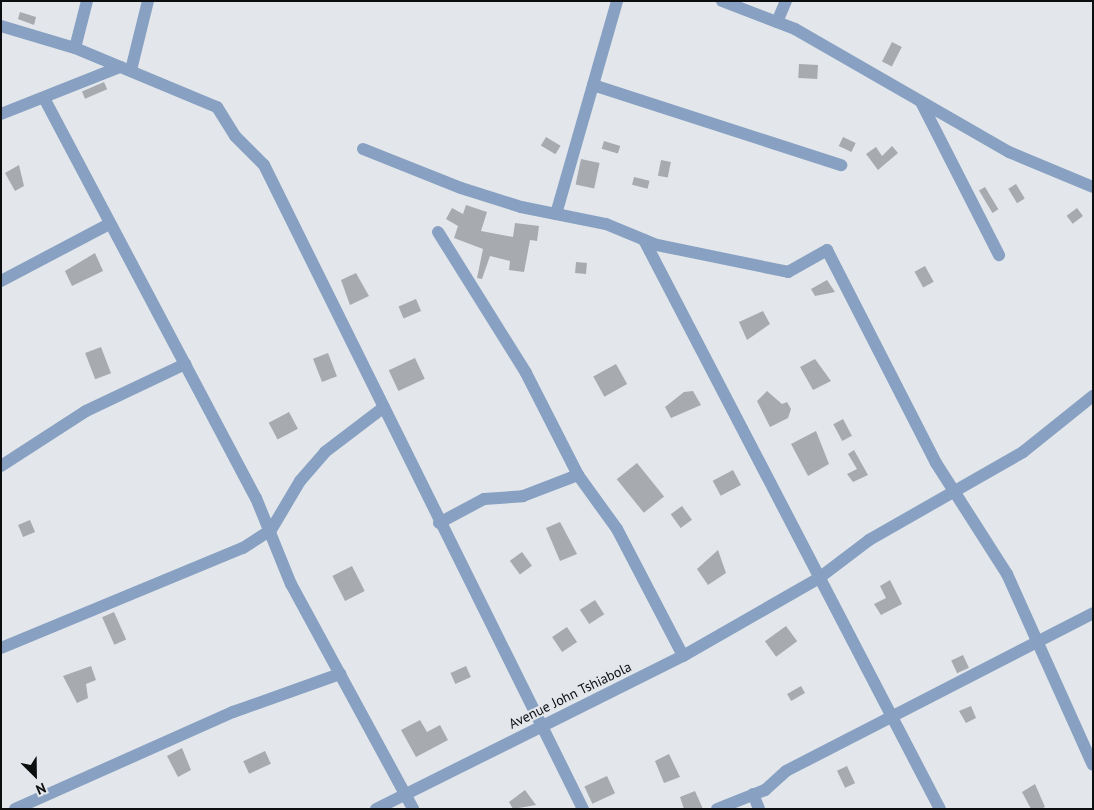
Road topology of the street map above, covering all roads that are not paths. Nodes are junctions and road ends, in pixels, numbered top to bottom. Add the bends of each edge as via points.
1 (87, 1) edge
2 (148, 1) edge
3 (617, 1) edge
4 (722, 1) edge
5 (786, 1) edge
6 (777, 22) junction
7 (1, 26) edge
8 (75, 48) junction
9 (126, 68) junction
10 (592, 86) junction
11 (44, 98) junction
12 (920, 100) junction
13 (1, 114) edge
14 (363, 148) dead end
15 (841, 165) dead end
16 (1093, 187) edge
17 (556, 214) junction
18 (109, 224) junction
19 (438, 232) dead end
20 (644, 240) junction
21 (999, 255) dead end
22 (1, 281) edge
23 (185, 364) junction
24 (1091, 400) edge
25 (384, 407) junction
26 (1, 466) edge
27 (578, 476) junction
28 (954, 492) junction
29 (440, 523) junction
30 (270, 530) junction
31 (819, 578) junction
32 (1093, 613) edge
33 (1035, 643) junction
34 (1, 648) edge
35 (684, 656) junction
36 (340, 674) junction
37 (892, 715) junction
38 (542, 725) junction
39 (1093, 765) edge
40 (406, 794) junction
41 (753, 794) junction
42 (15, 809) edge
43 (376, 809) edge
44 (413, 809) edge
45 (583, 809) edge
46 (717, 809) edge
47 (760, 809) edge
48 (940, 809) edge

1 - 8 street
2 - 9 street
3 - 10 street
4 - 6 street
5 - 6 street
6 - 12 street
7 - 8 street
8 - 9 street
9 - 11 street
9 - 25 street via 217,107 226,116 235,136 264,165 331,306
10 - 15 street
10 - 17 street
11 - 13 street
11 - 18 street
12 - 16 street via 1009,152
12 - 21 street
14 - 17 street via 461,188
17 - 20 street via 606,224
18 - 22 street
18 - 23 street
19 - 27 street via 510,345
20 - 28 street via 788,272 827,250
20 - 31 street
23 - 26 street via 86,411
23 - 30 street
24 - 28 street, Avenue John Tshiabola via 1023,452
25 - 29 street
25 - 30 street via 311,466
27 - 29 street via 523,496 484,499
27 - 35 street via 616,529
28 - 31 street, Avenue John Tshiabola via 869,540
28 - 33 street via 1007,574
29 - 38 street
30 - 34 street via 215,562
30 - 36 street via 291,584
31 - 35 street, Avenue John Tshiabola
31 - 37 street
32 - 33 street
33 - 37 street
33 - 39 street
35 - 38 street, Avenue John Tshiabola
36 - 40 street
36 - 42 street via 233,712
37 - 41 street via 786,771
37 - 48 street
38 - 40 street, Avenue John Tshiabola
38 - 45 street
40 - 43 street, Avenue John Tshiabola
40 - 44 street
41 - 46 street
41 - 47 street

